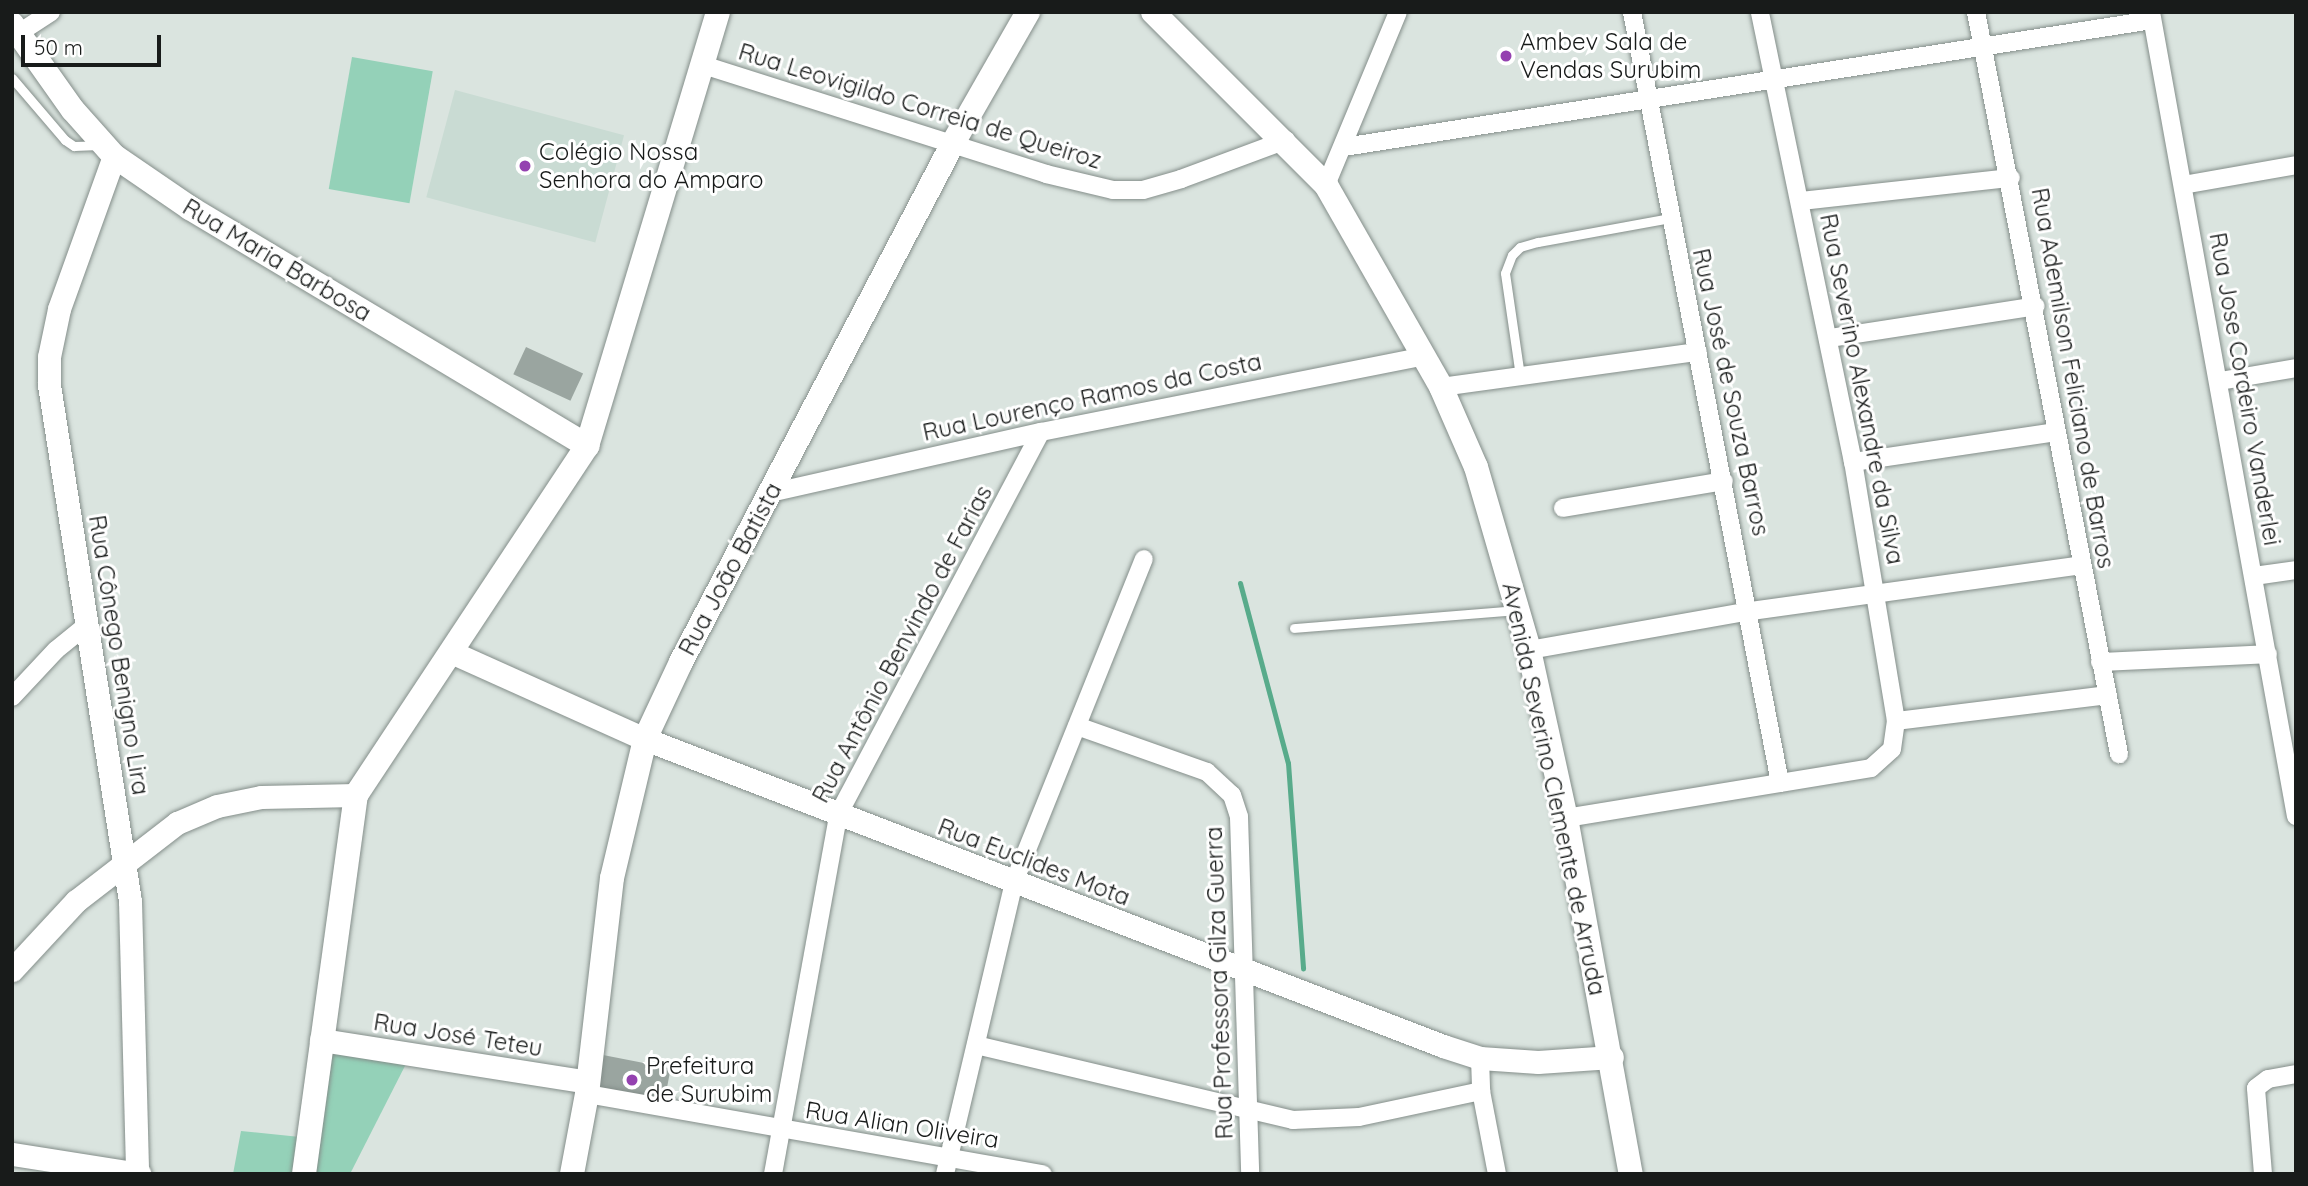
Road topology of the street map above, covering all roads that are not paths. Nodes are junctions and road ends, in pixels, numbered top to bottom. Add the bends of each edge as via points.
1 (51, 12) edge
2 (718, 12) edge
3 (1028, 12) edge
4 (1153, 12) edge
5 (1398, 12) edge
6 (1632, 12) edge
7 (1760, 12) edge
8 (1976, 12) edge
9 (2151, 16) edge
10 (16, 28) edge
11 (1984, 46) junction
12 (700, 64) junction
13 (12, 78) edge
14 (1775, 79) junction
15 (1648, 99) junction
16 (1286, 140) junction
17 (953, 142) junction
18 (1344, 147) junction
19 (109, 150) junction
20 (2296, 166) edge
21 (2011, 178) junction
22 (1326, 185) junction
23 (2183, 185) junction
24 (1801, 201) junction
25 (1670, 218) junction
26 (2036, 306) junction
27 (1830, 338) junction
28 (1698, 352) junction
29 (1425, 356) junction
30 (2296, 369) edge
31 (1520, 376) junction
32 (2220, 381) junction
33 (1441, 387) junction
34 (1041, 432) junction
35 (2056, 432) junction
36 (587, 446) junction
37 (1853, 461) junction
38 (1724, 481) junction
39 (770, 493) junction
40 (1563, 508) dead end
41 (1144, 559) dead end
42 (2082, 565) junction
43 (2296, 570) edge
44 (2254, 576) junction
45 (1875, 593) junction
46 (1517, 610) junction
47 (1751, 611) junction
48 (87, 625) junction
49 (1294, 628) dead end
50 (1528, 650) junction
51 (451, 652) junction
52 (2268, 654) junction
53 (2100, 662) junction
54 (2106, 695) junction
55 (12, 697) edge
56 (1896, 722) junction
57 (1077, 726) junction
58 (645, 739) junction
59 (2119, 754) dead end
60 (1780, 783) junction
61 (356, 795) junction
62 (838, 815) junction
63 (2296, 816) edge
64 (1566, 818) junction
65 (125, 859) junction
66 (1014, 882) junction
67 (12, 970) edge
68 (1244, 970) junction
69 (321, 1040) junction
70 (976, 1045) junction
71 (1612, 1057) junction
72 (1480, 1058) junction
73 (2296, 1074) edge
74 (588, 1088) junction
75 (1481, 1091) junction
76 (1247, 1110) junction
77 (781, 1130) junction
78 (12, 1154) edge
79 (947, 1165) edge
80 (138, 1174) edge
81 (304, 1174) edge
82 (572, 1174) edge
83 (773, 1174) edge
84 (1042, 1174) edge
85 (1250, 1174) edge
86 (1497, 1174) edge
87 (1631, 1174) edge
88 (2263, 1174) edge

1 - 10 street
2 - 12 main road
3 - 17 main road, Rua João Batista
4 - 16 main road, Avenida Severino Clemente de Arruda
5 - 18 street
6 - 15 street, Rua José de Souza Barros
7 - 14 street, Rua Severino Alexandre da Silva
8 - 11 street, Rua Ademilson Feliciano de Barros
9 - 11 street
9 - 23 street, Rua Jose Cordeiro Vanderlei
10 - 19 main road, Rua Maria Barbosa
11 - 14 street
11 - 21 street, Rua Ademilson Feliciano de Barros
12 - 17 street, Rua Leovigildo Correia de Queiroz
12 - 36 main road
13 - 19 lane via 65,141
14 - 15 street
14 - 24 street, Rua Severino Alexandre da Silva
15 - 18 street
15 - 25 street, Rua José de Souza Barros
16 - 17 street, Rua Leovigildo Correia de Queiroz via 1143,190 1113,190
16 - 22 main road, Avenida Severino Clemente de Arruda
17 - 39 main road, Rua João Batista
18 - 22 street
19 - 36 main road, Rua Maria Barbosa via 190,208
19 - 48 street, Rua Cônego Benigno Lira via 48,357
20 - 23 street
21 - 24 street
21 - 26 street, Rua Ademilson Feliciano de Barros
22 - 29 main road, Avenida Severino Clemente de Arruda
23 - 32 street, Rua Jose Cordeiro Vanderlei
24 - 27 street, Rua Severino Alexandre da Silva
25 - 28 street, Rua José de Souza Barros
25 - 31 lane via 1520,247 1505,273
26 - 27 street
26 - 35 street, Rua Ademilson Feliciano de Barros
27 - 37 street, Rua Severino Alexandre da Silva
28 - 31 street
28 - 38 street, Rua José de Souza Barros
29 - 33 main road, Avenida Severino Clemente de Arruda
29 - 34 street, Rua Lourenço Ramos da Costa
30 - 32 street
31 - 33 street
32 - 44 street, Rua Jose Cordeiro Vanderlei
33 - 46 main road, Avenida Severino Clemente de Arruda via 1476,467
34 - 39 street, Rua Lourenço Ramos da Costa
34 - 62 street, Rua Antônio Benvindo de Farias
35 - 37 street
35 - 42 street, Rua Ademilson Feliciano de Barros
36 - 51 main road
37 - 45 street, Rua Severino Alexandre da Silva
38 - 40 street
38 - 47 street, Rua José de Souza Barros
39 - 58 main road, Rua João Batista
41 - 57 street
42 - 45 street
42 - 53 street, Rua Ademilson Feliciano de Barros
43 - 44 street
44 - 52 street, Rua Jose Cordeiro Vanderlei
45 - 47 street
45 - 56 street, Rua Severino Alexandre da Silva
46 - 49 lane
46 - 50 main road, Avenida Severino Clemente de Arruda
47 - 50 street
47 - 60 street, Rua José de Souza Barros
48 - 55 street
48 - 65 street, Rua Cônego Benigno Lira
50 - 64 main road, Avenida Severino Clemente de Arruda
51 - 58 street, Rua Euclides Mota
51 - 61 main road
52 - 53 street
52 - 63 street, Rua Jose Cordeiro Vanderlei
53 - 54 street, Rua Ademilson Feliciano de Barros
54 - 56 street
54 - 59 street, Rua Ademilson Feliciano de Barros
56 - 60 street, Rua Severino Alexandre da Silva via 1892,749 1871,768
57 - 66 street
57 - 68 street, Rua Professora Gilza Guerra via 1207,772 1232,795 1239,817
58 - 62 street, Rua Euclides Mota
58 - 74 main road, Rua João Batista via 612,878
60 - 64 street
61 - 65 street via 261,797 217,807 177,823
61 - 69 main road
62 - 66 street, Rua Euclides Mota
62 - 77 street, Rua Antônio Benvindo de Farias
64 - 71 main road, Avenida Severino Clemente de Arruda
65 - 67 street via 42,933
65 - 80 street, Rua Cônego Benigno Lira via 136,988
66 - 68 street, Rua Euclides Mota
66 - 70 street
68 - 72 street, Rua Euclides Mota
68 - 76 street, Rua Professora Gilza Guerra
69 - 74 street, Rua José Teteu
69 - 81 main road
70 - 76 street
70 - 79 street
71 - 72 street, Rua Euclides Mota via 1538,1062
71 - 87 main road, Avenida Severino Clemente de Arruda
72 - 75 street
73 - 88 street via 2268,1079 2256,1088
74 - 77 street, Rua Alian Oliveira
74 - 82 main road, Rua João Batista
75 - 76 street via 1322,1121
75 - 86 street
76 - 85 street, Rua Professora Gilza Guerra
77 - 79 street, Rua Alian Oliveira
77 - 83 street, Rua Antônio Benvindo de Farias
78 - 80 street
79 - 84 street, Rua Alian Oliveira

